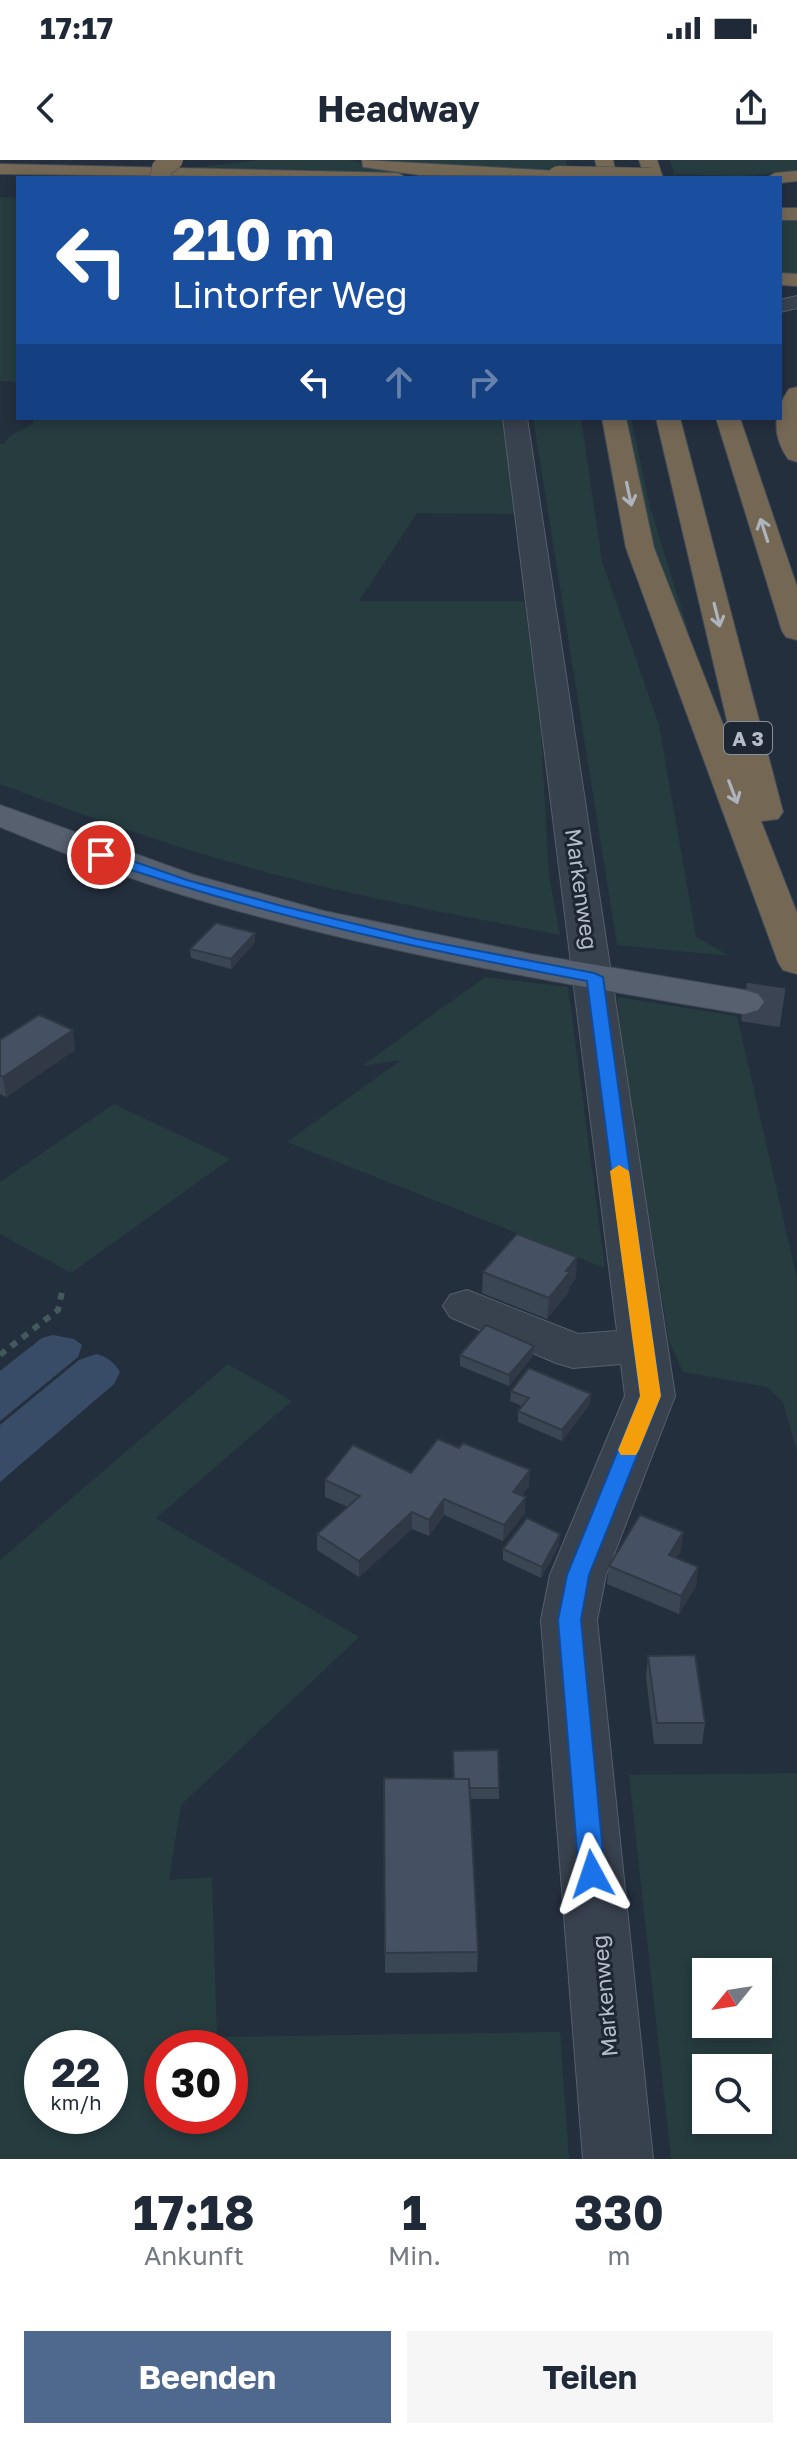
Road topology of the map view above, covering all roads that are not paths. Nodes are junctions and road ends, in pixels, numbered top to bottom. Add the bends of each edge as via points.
1 (173, 160) edge
2 (235, 160) edge
3 (361, 160) edge
4 (87, 167) junction
5 (0, 168) edge
6 (277, 174) junction
7 (160, 176) edge
8 (185, 176) edge
9 (338, 176) edge
10 (558, 176) edge
11 (797, 302) edge
12 (783, 318) edge
13 (797, 394) edge
14 (515, 420) edge
15 (614, 420) edge
16 (668, 420) edge
17 (729, 420) edge
18 (797, 454) edge
19 (797, 631) edge
20 (0, 815) edge
21 (797, 937) edge
22 (797, 962) edge
23 (594, 977) junction
24 (744, 1002) tunnel mouth
25 (467, 1306) dead end
26 (643, 1346) junction
27 (618, 2159) edge

1 - 7 highway, bridge
2 - 4 highway
3 - 10 highway, bridge via 410,170
4 - 5 highway
4 - 6 highway
5 - 6 highway
5 - 8 highway
6 - 9 highway
11 - 12 street
13 - 18 highway via 788,431
14 - 23 street, Markenweg
15 -> 22 highway via 640,548
16 -> 21 highway, A 3
19 -> 17 highway
20 - 23 main road via 181,883 417,944
23 - 24 main road
23 - 26 street, Markenweg
25 - 26 street via 573,1351
26 - 27 street, Markenweg via 650,1396 578,1575 569,1620

